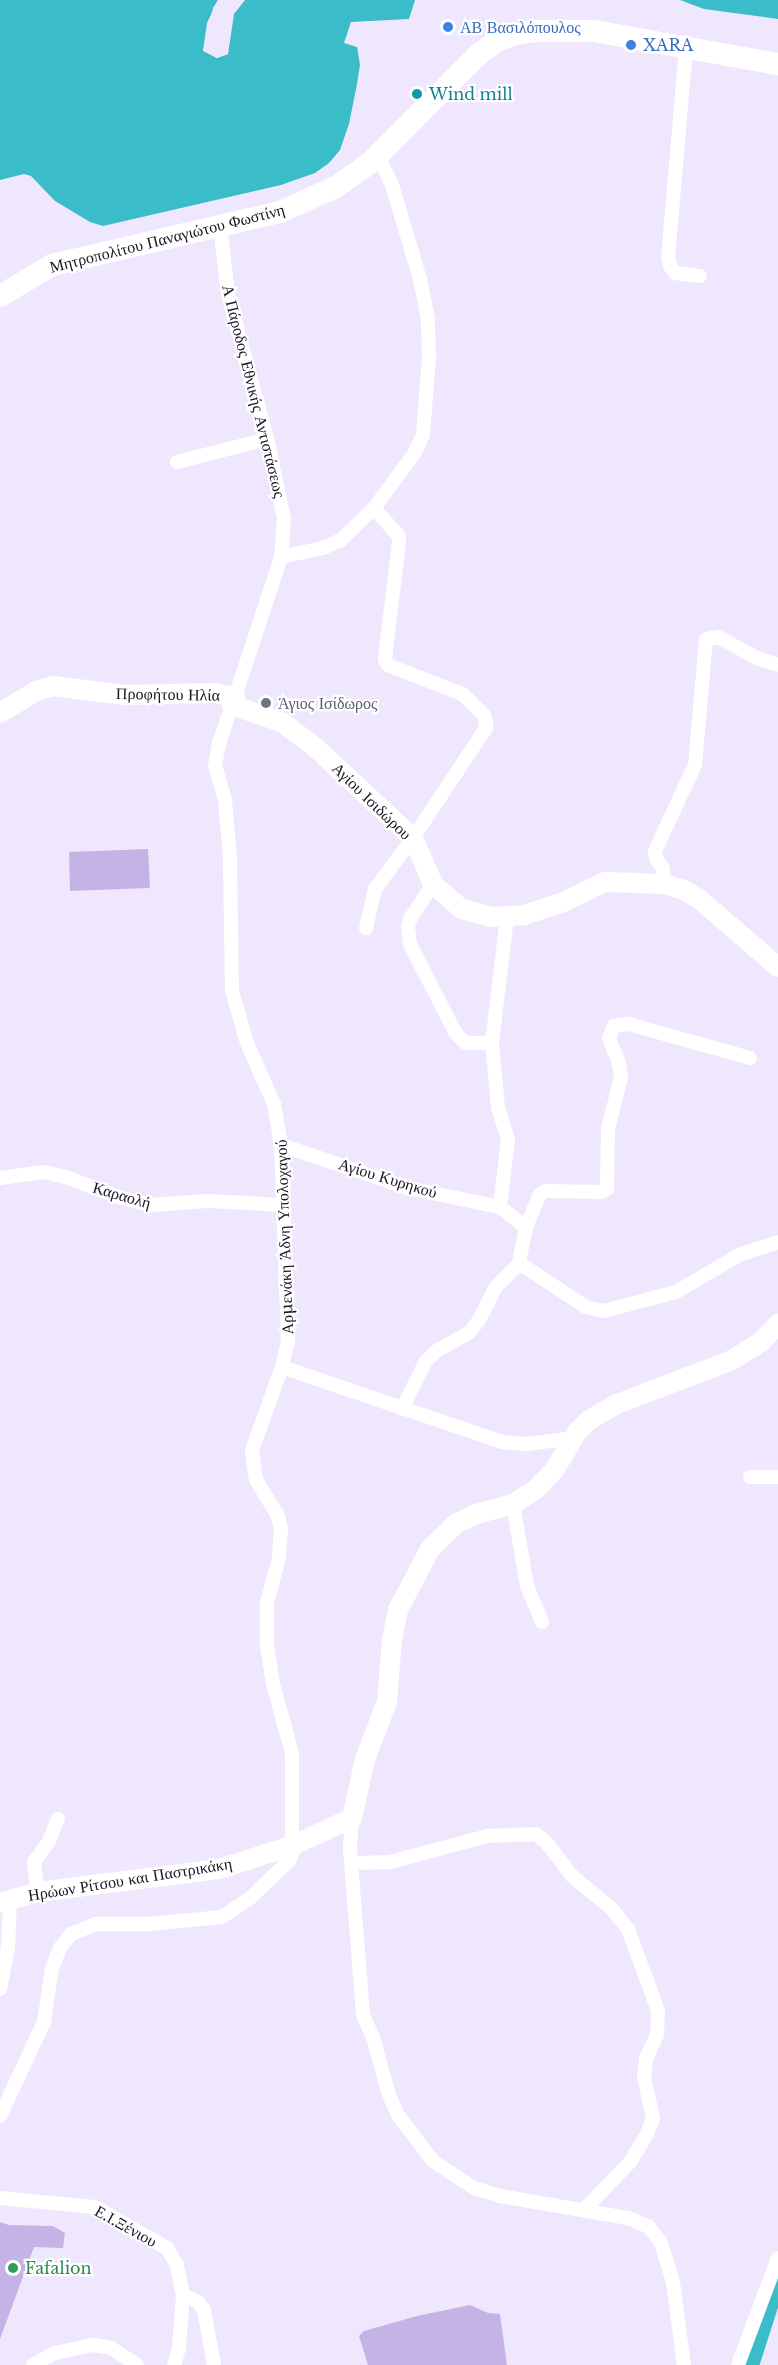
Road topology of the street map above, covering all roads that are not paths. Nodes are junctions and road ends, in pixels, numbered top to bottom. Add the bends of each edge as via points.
1 (686, 48) junction
2 (778, 63) edge
3 (378, 155) junction
4 (304, 200) junction
5 (220, 225) junction
6 (700, 276) dead end
7 (0, 285) edge
8 (0, 296) edge
9 (267, 438) junction
10 (177, 462) dead end
11 (374, 508) junction
12 (281, 557) junction
13 (778, 665) edge
14 (234, 701) junction
15 (0, 713) edge
16 (413, 838) junction
17 (433, 884) junction
18 (664, 884) junction
19 (507, 917) junction
20 (366, 928) dead end
21 (778, 967) edge
22 (492, 1043) junction
23 (750, 1058) dead end
24 (281, 1145) junction
25 (0, 1178) edge
26 (281, 1205) junction
27 (500, 1207) junction
28 (526, 1227) junction
29 (778, 1242) edge
30 (519, 1263) junction
31 (778, 1324) edge
32 (282, 1367) junction
33 (402, 1409) junction
34 (573, 1438) junction
35 (750, 1477) dead end
36 (778, 1477) edge
37 (513, 1504) junction
38 (542, 1622) dead end
39 (352, 1818) junction
40 (58, 1819) dead end
41 (294, 1845) junction
42 (351, 1863) junction
43 (38, 1892) junction
44 (5, 1902) edge
45 (0, 1989) edge
46 (0, 2116) edge
47 (0, 2198) edge
48 (585, 2209) junction
49 (778, 2258) edge
50 (183, 2295) junction
51 (33, 2365) edge
52 (136, 2365) edge
53 (174, 2365) edge
54 (214, 2365) edge
55 (684, 2365) edge
56 (738, 2365) edge

1 - 2 main road, Μητροπολίτου Παναγιώτου Φωστίνη
1 - 3 main road, Μητροπολίτου Παναγιώτου Φωστίνη via 583,30 508,36 470,62
1 - 6 street via 668,256 675,273
3 - 4 main road, Μητροπολίτου Παναγιώτου Φωστίνη via 346,181
3 - 11 street via 392,185 420,279 428,319 429,357 423,435 414,454
4 - 5 main road, Μητροπολίτου Παναγιώτου Φωστίνη via 280,212
4 - 7 main road, Μητροπολίτου Παναγιώτου Φωστίνη via 278,202 66,251 40,260
5 - 8 main road, Μητροπολίτου Παναγιώτου Φωστίνη via 52,265
5 - 9 street, Α Πάροδος Εθνικής Αντιστάσεως via 228,294
9 - 10 street
9 - 12 street, Α Πάροδος Εθνικής Αντιστάσεως via 284,518
11 - 12 street via 341,540
11 - 16 street via 399,541 385,659 388,665 462,694 484,715 486,722 486,728
12 - 14 street, Α Πάροδος Εθνικής Αντιστάσεως
13 - 18 street via 718,637 706,639 695,765 655,851 663,868
14 - 15 main road, Προφήτου Ηλία via 214,693 124,695 53,686 36,691
14 - 16 main road, Αγίου Ισιδώρου via 291,728
14 - 24 street, Αρμενάκη Άδνη Υπολοχαγού via 215,766 225,800 229,846 232,991 247,1043 274,1104
16 - 17 main road, Αγίου Ισιδώρου
16 - 20 street via 375,889
17 - 19 main road, Αγίου Ισιδώρου via 462,909
17 - 22 street via 410,919 410,944 456,1035 466,1043
18 - 19 main road, Αγίου Ισιδώρου via 605,882 547,908
18 - 21 main road, Αγίου Ισιδώρου via 705,903
19 - 22 street
22 - 27 street via 498,1107 508,1140
23 - 28 street via 628,1024 614,1026 608,1034 621,1077 608,1129 607,1189 546,1191 536,1198
24 - 26 street, Αρμενάκη Άδνη Υπολοχαγού
24 - 27 street, Αγίου Κυρηκού via 408,1188
25 - 26 street, Καραολή via 44,1173 151,1204 208,1201
26 - 32 street, Αρμενάκη Άδνη Υπολοχαγού via 288,1319
27 - 28 street, Αγίου Κυρηκού
28 - 30 street
29 - 30 street via 739,1255 676,1293 604,1311 586,1306
30 - 33 street via 492,1292 470,1333 426,1361
31 - 34 main road via 761,1342 732,1360 603,1411
32 - 33 street
32 - 41 street, Αρμενάκη Άδνη Υπολοχαγού via 252,1450 256,1480 278,1516 281,1529 279,1558 267,1603 267,1646 292,1753
33 - 34 street via 516,1444
34 - 37 main road via 544,1482
35 - 36 street
37 - 38 street via 527,1586
37 - 39 main road via 457,1523 430,1549 411,1580 398,1610 387,1702 365,1758
39 - 41 main road, Ηρώων Ρίτσου και Παστρικάκη
39 - 42 street
40 - 43 street via 34,1862
41 - 43 main road, Ηρώων Ρίτσου και Παστρικάκη via 219,1869
41 - 46 street via 289,1861 250,1898 222,1917 96,1924 71,1934 52,1968 44,2022
42 - 48 street via 363,2015 389,2095 404,2124 433,2161 474,2188 500,2196
42 - 48 street via 390,1862 488,1836 531,1833 547,1843 572,1876 611,1908 628,1929 658,2011 657,2035 646,2059 644,2077 653,2118 630,2162
43 - 44 main road, Ηρώων Ρίτσου και Παστρικάκη
44 - 45 street via 8,1948
47 - 50 street, Ε.Ι.Ξένιου via 100,2209 167,2248 177,2265
48 - 55 street via 642,2223 662,2243 676,2294
49 - 56 street
50 - 53 street, Ε.Ι.Ξένιου
50 - 54 street via 198,2302 204,2310
51 - 52 street via 61,2351 94,2345 111,2348

